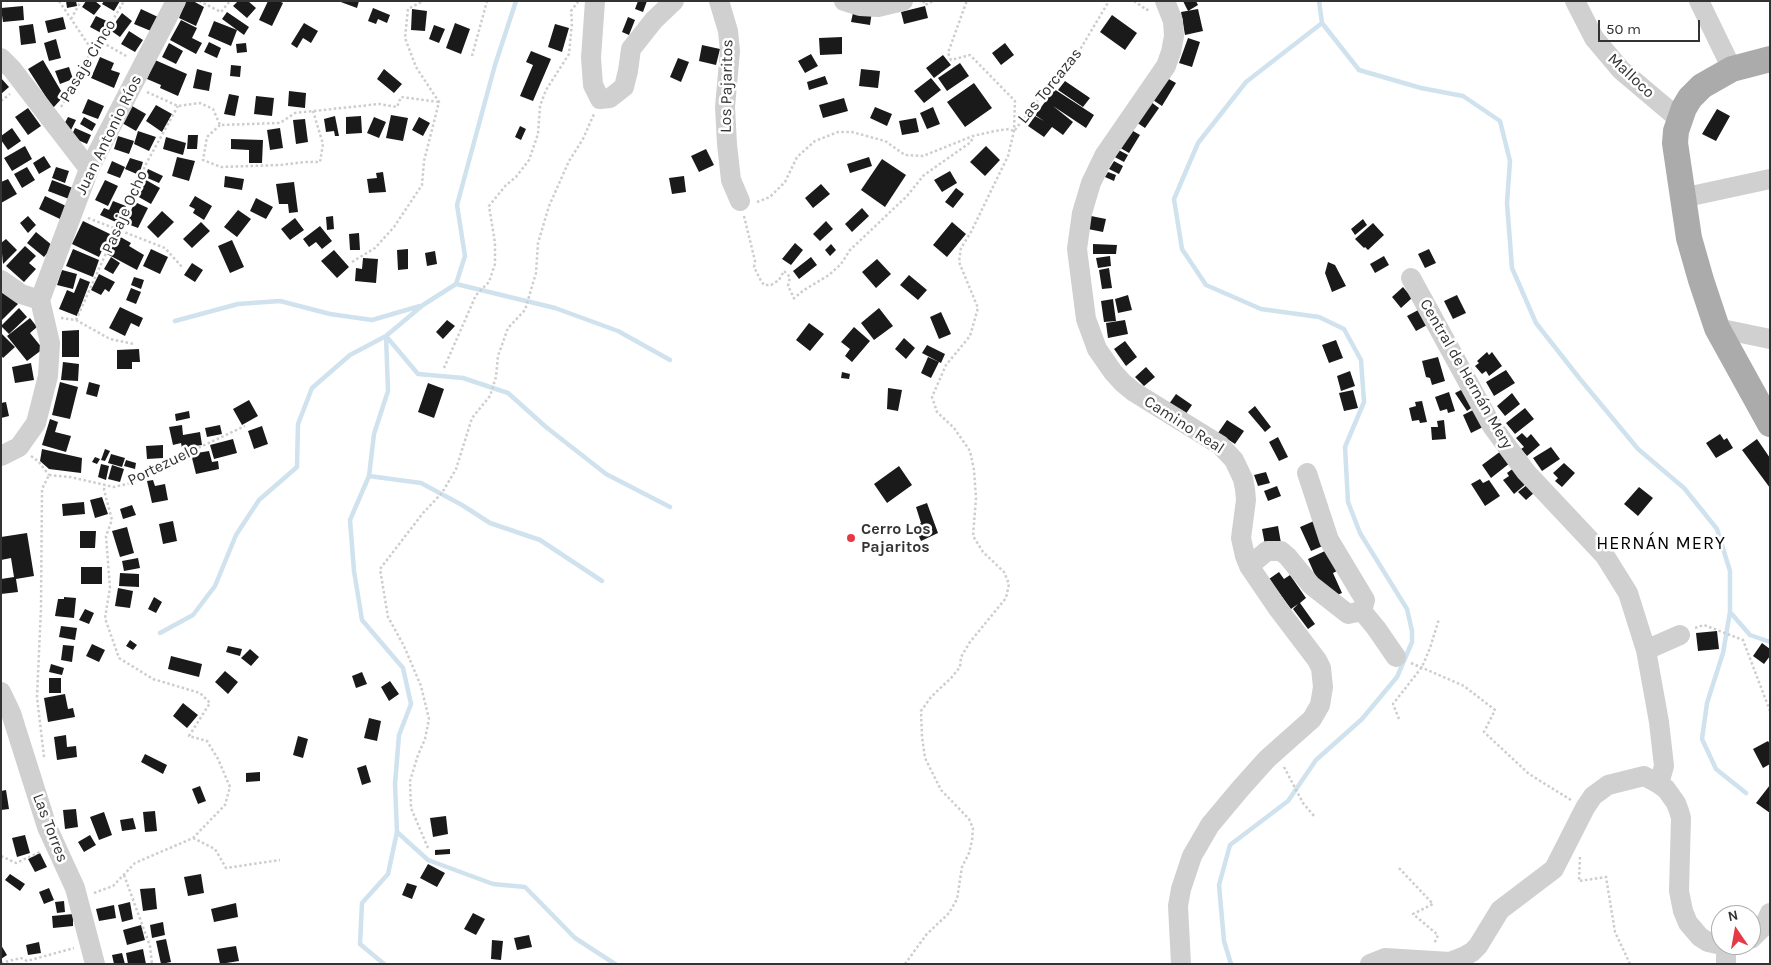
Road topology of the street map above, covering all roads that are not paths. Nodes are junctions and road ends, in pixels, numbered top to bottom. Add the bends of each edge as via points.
1 (176, 1) edge
2 (595, 1) edge
3 (674, 1) edge
4 (719, 1) edge
5 (844, 1) edge
6 (903, 1) edge
7 (1165, 1) edge
8 (1575, 1) edge
9 (1699, 1) edge
10 (1, 58) edge
11 (1770, 59) edge
12 (1732, 70) junction
13 (1679, 119) junction
14 (89, 169) junction
15 (1770, 179) edge
16 (1682, 198) junction
17 (740, 201) road end
18 (1411, 278) dead end
19 (1, 280) edge
20 (40, 300) junction
21 (1717, 328) junction
22 (1770, 339) edge
23 (1770, 424) edge
24 (10, 452) edge
25 (1307, 473) dead end
26 (1249, 566) junction
27 (1362, 611) junction
28 (1680, 635) road end
29 (1646, 650) junction
30 (1396, 657) dead end
31 (1, 692) edge
32 (1659, 784) junction
33 (1770, 913) edge
34 (1761, 929) edge
35 (1711, 943) edge
36 (95, 964) edge
37 (1181, 964) edge
38 (1370, 964) edge

1 - 14 street, Juan Antonio Ríos
2 - 3 street via 591,58 593,84 600,99 610,98 624,87 631,49
4 - 17 street, Los Pajaritos via 730,51 725,107 727,144 731,180
5 - 6 street via 878,7
7 - 26 street, Camino Real via 1173,21 1174,36 1166,66 1104,156 1091,182 1082,213 1077,250 1083,302 1097,349 1123,383 1220,445 1234,460 1245,489 1241,538
8 - 13 street, Malloco via 1594,38 1621,70
9 - 12 street
10 - 14 street
11 - 12 main road
12 - 13 main road via 1702,86
13 - 16 main road via 1675,143
14 - 20 street, Juan Antonio Ríos
15 - 16 street
16 - 21 main road via 1694,255
18 - 29 street, Central de Hernán Mery via 1492,426 1526,472 1605,556 1628,593
19 - 20 street via 21,294
20 - 24 street via 50,342 48,376 36,423
21 - 22 street
21 - 23 main road
25 - 27 street via 1329,540 1365,600
26 - 27 street via 1267,550 1281,551 1311,585 1348,614
26 - 37 street, Camino Real via 1317,660 1323,678 1322,696 1312,719 1267,759 1241,788 1210,825 1192,856 1178,906
27 - 30 street
28 - 29 street
29 - 32 street, Central de Hernán Mery via 1664,766
31 - 36 street, Las Torres via 11,713 47,827 75,888
32 - 35 street via 1672,796 1681,818 1679,891 1683,911 1700,937
32 - 38 street via 1644,776 1608,785 1593,796 1554,869 1500,910 1472,952 1450,962 1385,958
33 - 34 street

